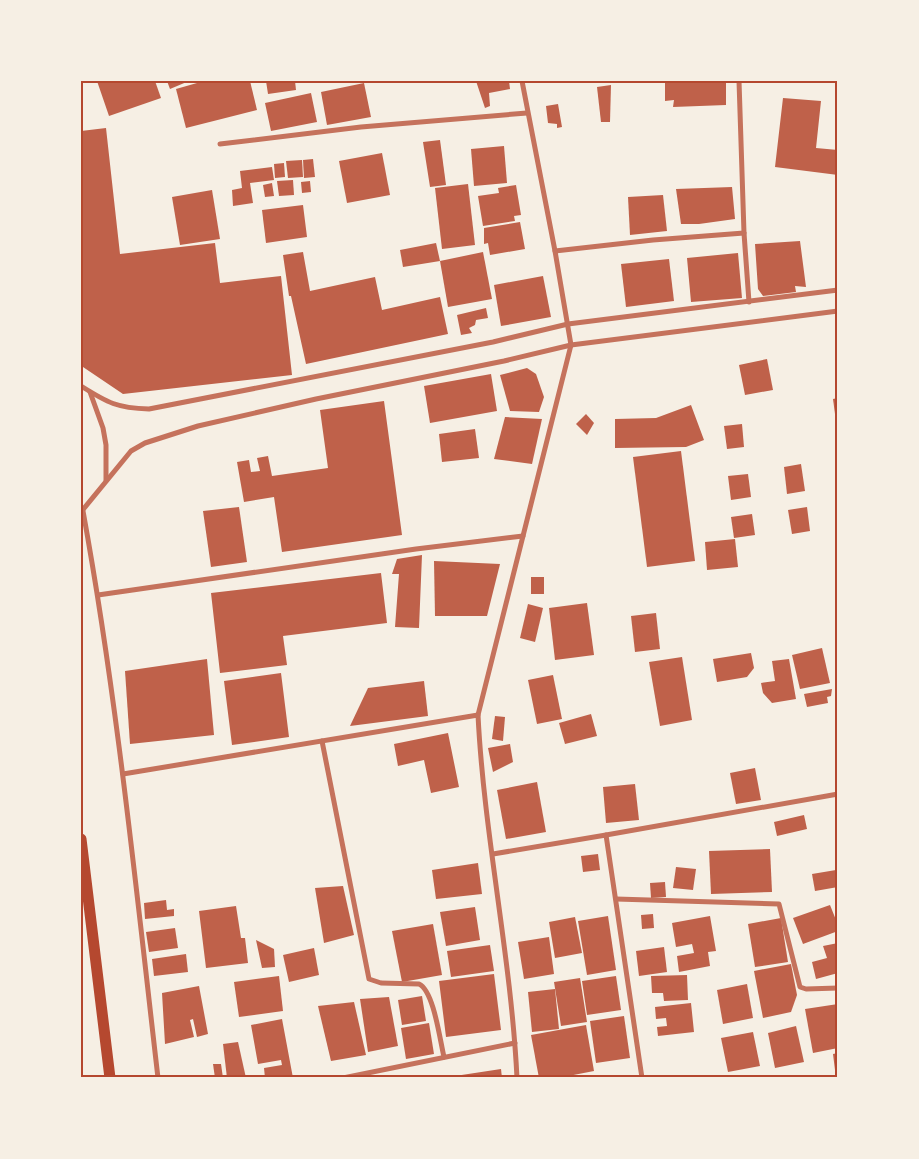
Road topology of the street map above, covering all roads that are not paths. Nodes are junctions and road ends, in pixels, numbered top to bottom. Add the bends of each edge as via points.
1 (522, 81) edge
2 (739, 81) edge
3 (527, 113) junction
4 (220, 144) dead end
5 (744, 233) junction
6 (555, 250) junction
7 (838, 290) edge
8 (748, 302) junction
9 (838, 311) edge
10 (568, 324) junction
11 (571, 345) junction
12 (81, 386) edge
13 (90, 392) junction
14 (106, 480) junction
15 (82, 511) edge
16 (523, 536) junction
17 (98, 595) junction
18 (478, 715) junction
19 (322, 741) junction
20 (123, 774) junction
21 (838, 794) edge
22 (606, 835) junction
23 (81, 839) edge
24 (493, 854) junction
25 (616, 899) junction
26 (838, 988) edge
27 (515, 1043) junction
28 (444, 1057) junction
29 (110, 1078) edge
30 (158, 1078) edge
31 (343, 1078) edge
32 (517, 1078) edge
33 (642, 1078) edge

1 - 3 street
2 - 5 street
3 - 4 street via 361,127
3 - 6 street
5 - 6 street
5 - 8 street
6 - 10 street
7 - 8 street
8 - 10 street
9 - 11 street
10 - 11 street
10 - 13 street via 493,342 150,410 109,403
11 - 14 street via 198,426 144,443 131,451
11 - 16 street
12 - 13 street
13 - 14 street via 103,428
14 - 15 street
15 - 17 street
16 - 17 street
16 - 18 street
17 - 20 street
18 - 19 street
18 - 24 street via 480,767
19 - 20 street
19 - 28 street via 370,979 381,983 424,986 430,996
20 - 30 street
21 - 22 street
22 - 24 street
22 - 25 street
23 - 29 highway
24 - 27 street
25 - 26 street via 779,904 800,987 806,990
25 - 33 street
27 - 28 street
27 - 32 street
28 - 31 street

